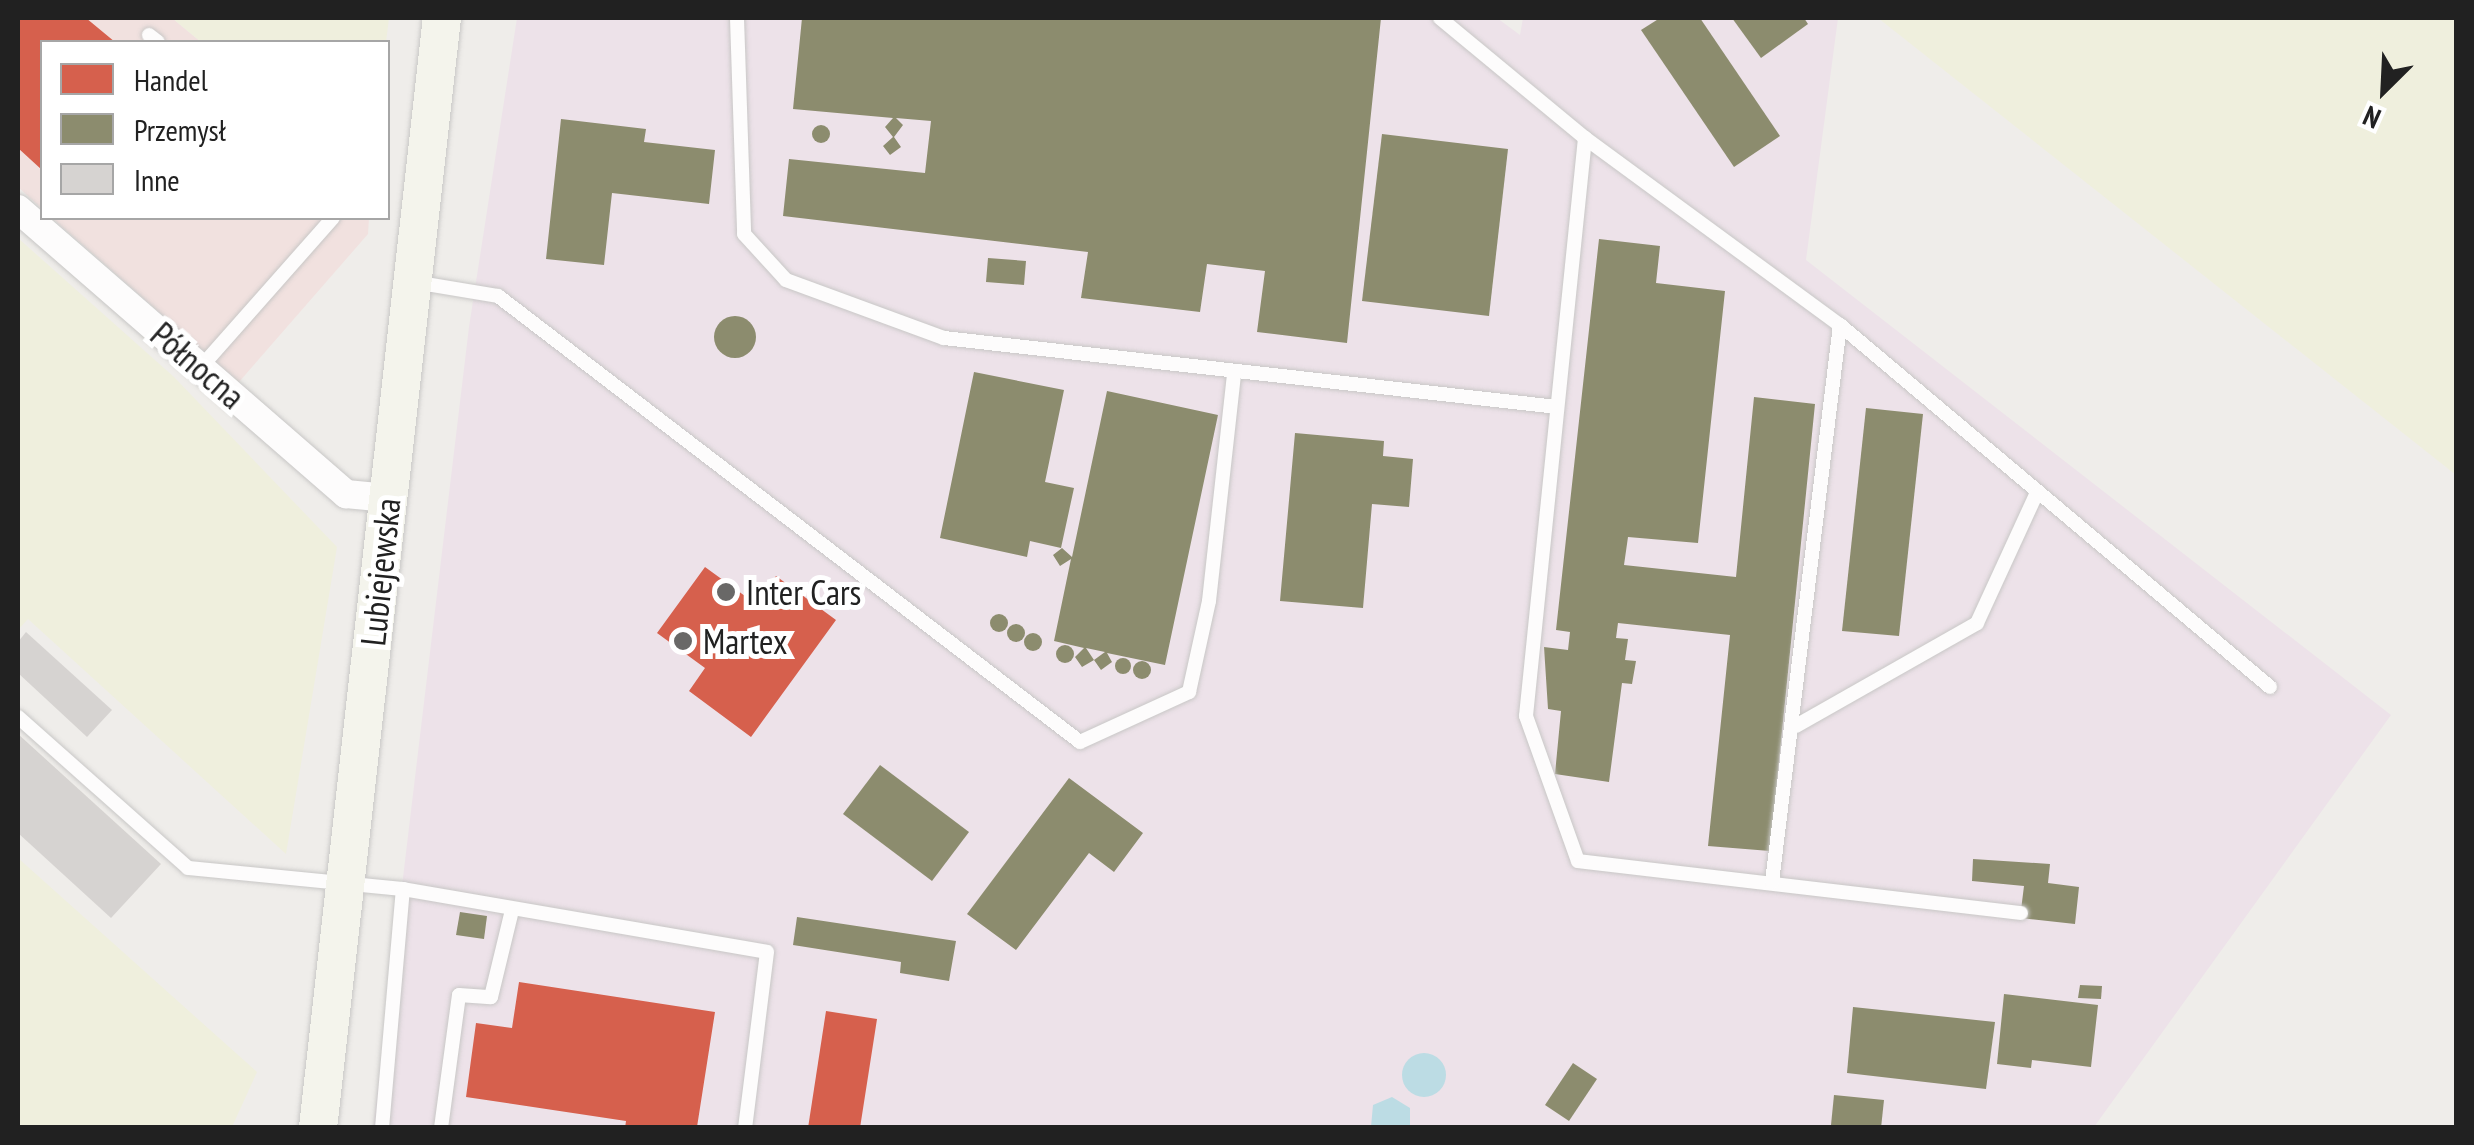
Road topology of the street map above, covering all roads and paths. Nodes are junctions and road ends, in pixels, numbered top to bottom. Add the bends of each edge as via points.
1 (442, 18) edge
2 (737, 18) edge
3 (1440, 18) edge
4 (1585, 138) junction
5 (18, 209) edge
6 (331, 220) edge
7 (414, 282) junction
8 (1840, 325) junction
9 (201, 368) junction
10 (1234, 375) junction
11 (1557, 407) junction
12 (2036, 495) junction
13 (388, 498) junction
14 (2270, 687) dead end
15 (18, 717) edge
16 (1796, 726) junction
17 (1772, 882) junction
18 (345, 884) junction
19 (403, 889) junction
20 (512, 910) junction
21 (2021, 913) dead end
22 (318, 1128) edge
23 (382, 1128) edge
24 (442, 1128) edge
25 (746, 1128) edge

1 - 7 main road, Lubiejewska
2 - 10 lane via 744,234 786,280 944,338
3 - 4 lane
4 - 8 lane
4 - 11 lane
5 - 9 street, Północna
6 - 9 lane
7 - 10 lane via 498,296 1080,742 1188,692 1208,601
7 - 13 main road, Lubiejewska
8 - 12 lane
8 - 16 lane
9 - 13 street, Północna via 346,494
10 - 11 lane
11 - 17 lane via 1526,716 1578,861
12 - 14 lane
12 - 16 lane via 1978,623
13 - 18 main road, Lubiejewska
15 - 18 lane via 188,868
16 - 17 lane
17 - 21 lane
18 - 19 lane
18 - 22 main road, Lubiejewska
19 - 20 lane
19 - 23 lane
20 - 24 lane via 491,997 459,996
20 - 25 lane via 766,952

